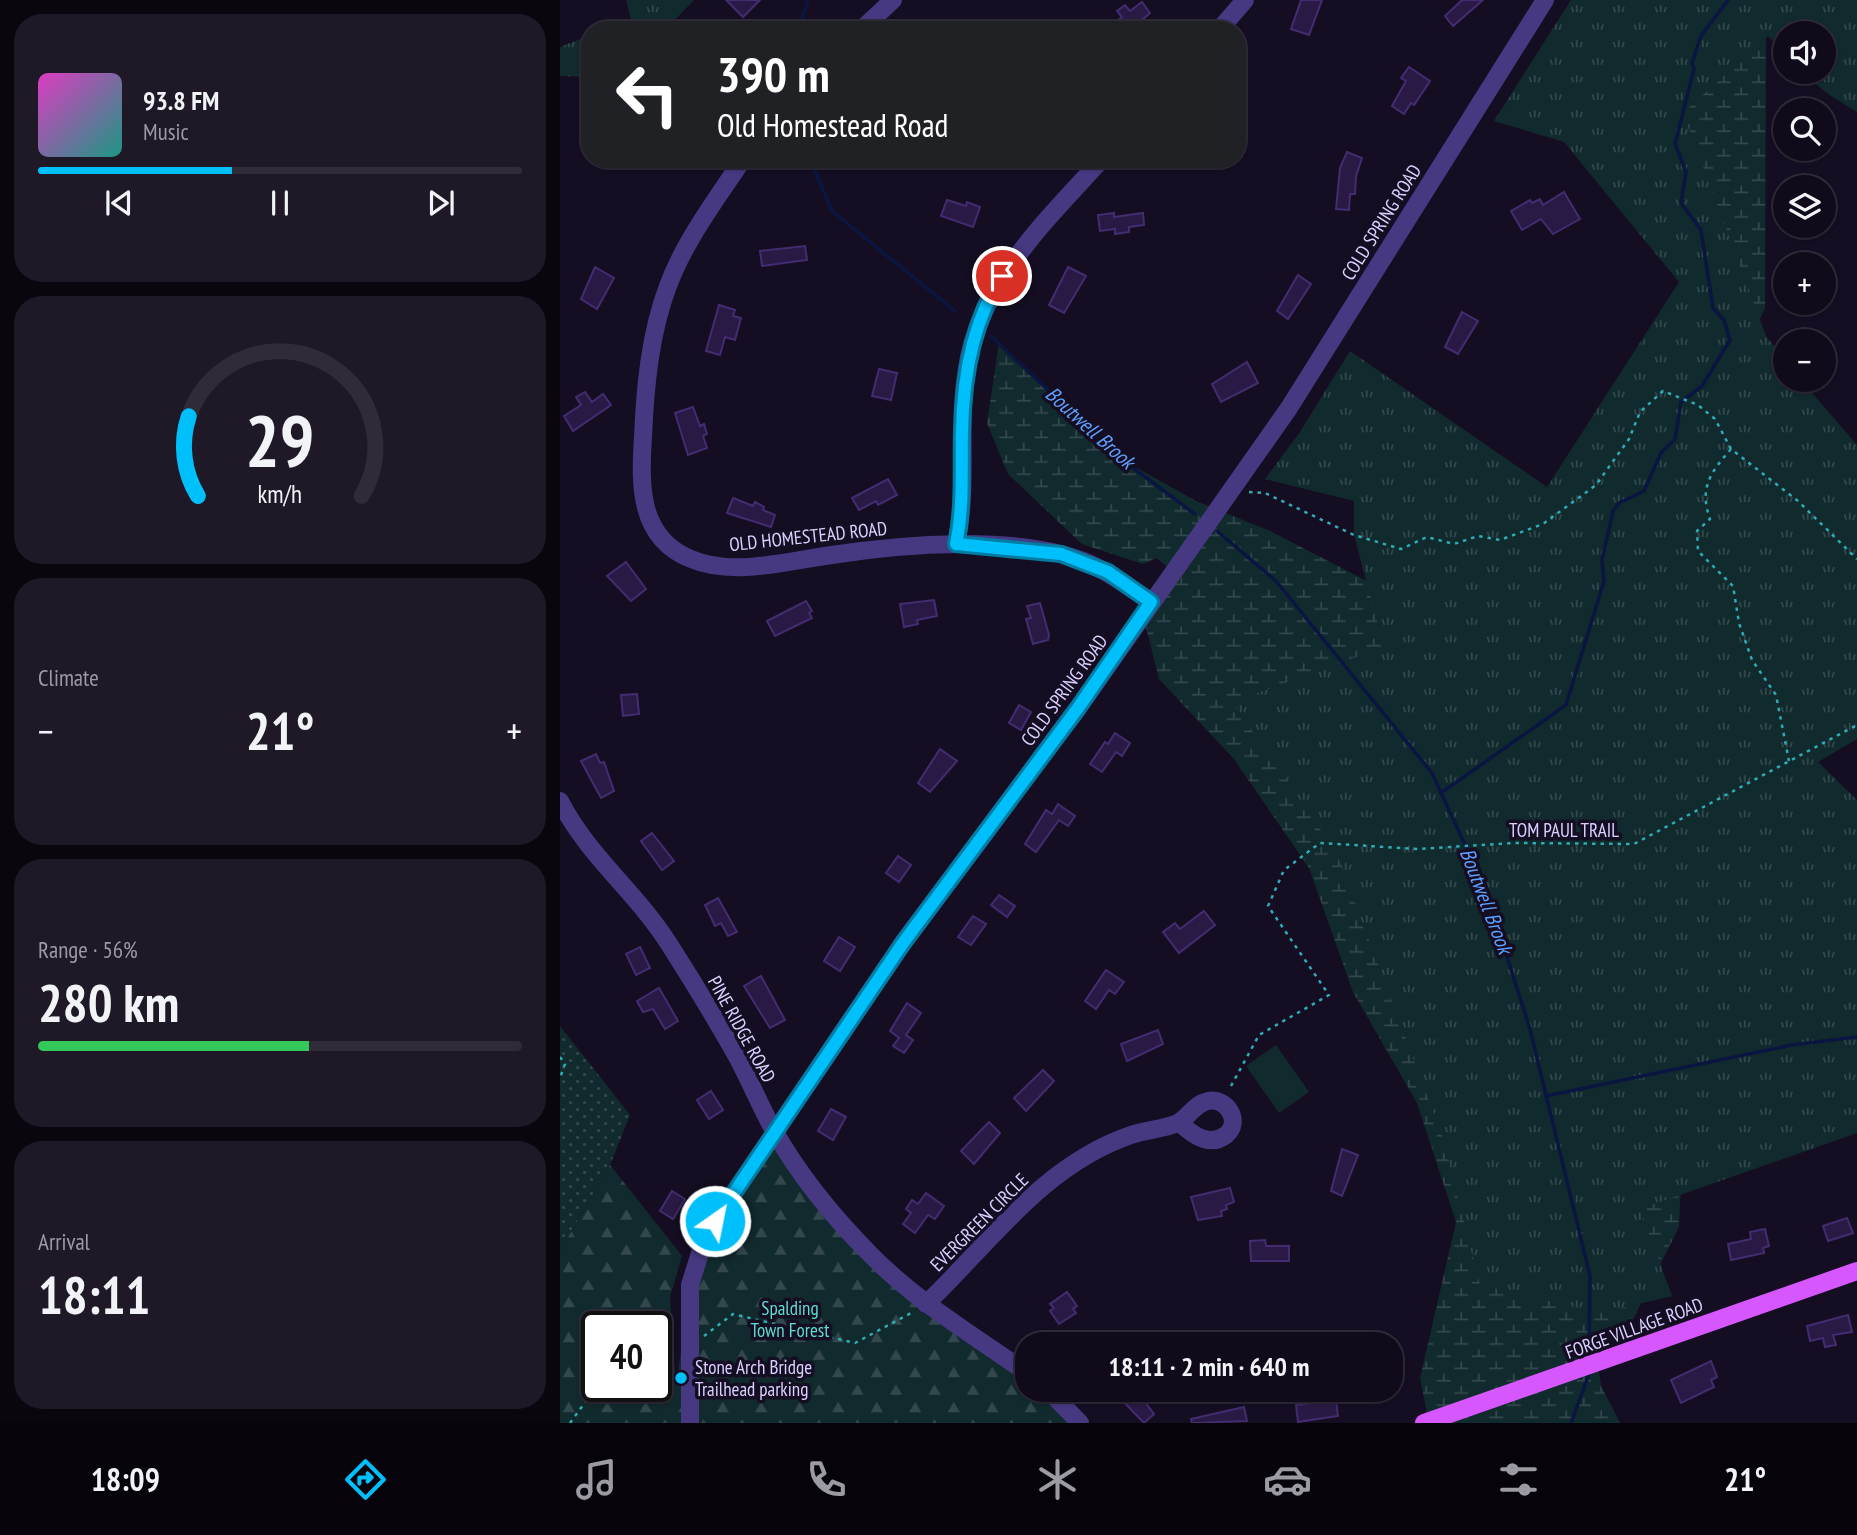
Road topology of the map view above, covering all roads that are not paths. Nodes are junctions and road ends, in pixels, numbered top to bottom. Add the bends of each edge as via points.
1 (893, 0) edge
2 (1245, 0) edge
3 (1545, 0) edge
4 (871, 21) edge
5 (1227, 21) edge
6 (737, 168) edge
7 (1094, 168) edge
8 (956, 544) junction
9 (1151, 602) junction
10 (560, 801) edge
11 (1179, 1122) dead end
12 (775, 1132) junction
13 (1857, 1271) edge
14 (926, 1304) junction
15 (1015, 1365) edge
16 (1060, 1402) edge
17 (690, 1423) edge
18 (1080, 1423) edge
19 (1424, 1423) edge

1 - 4 street
2 - 5 street
3 - 9 street, COLD SPRING ROAD via 1289,408
6 - 8 street, OLD HOMESTEAD ROAD via 688,244 667,287 643,424 642,494 651,524 689,559 730,568 883,548
7 - 8 street via 1014,260 981,316 967,367 962,506
8 - 9 street, OLD HOMESTEAD ROAD via 1061,554 1108,572
9 - 12 street, COLD SPRING ROAD via 903,943
10 - 12 street, PINE RIDGE ROAD via 580,836 668,942 737,1056
11 - 14 street, EVERGREEN CIRCLE via 1115,1141 1063,1171 998,1228
12 - 14 street, PINE RIDGE ROAD via 849,1231
12 - 17 street, COLD SPRING ROAD via 699,1250 690,1285
13 - 19 main road, FORGE VILLAGE ROAD
14 - 15 street, PINE RIDGE ROAD
16 - 18 street

